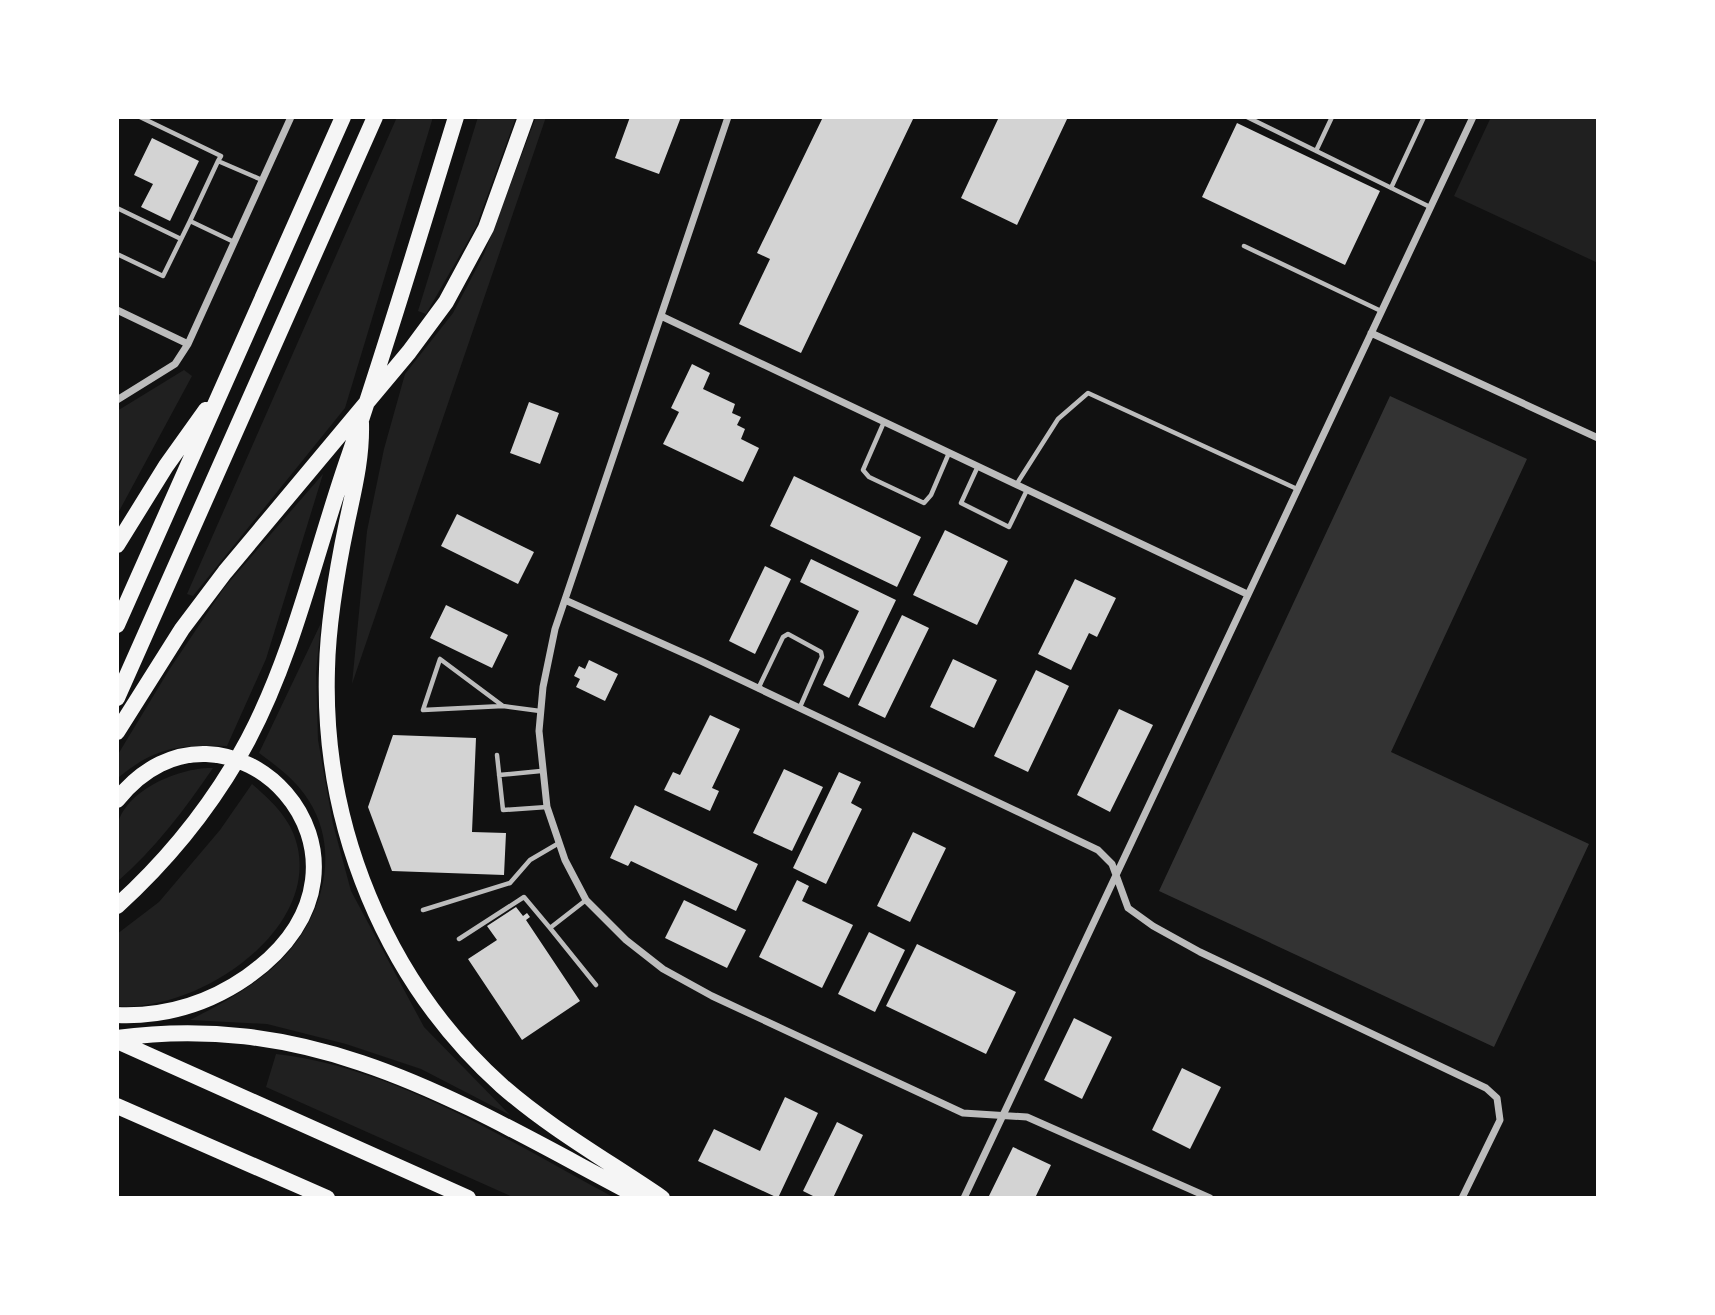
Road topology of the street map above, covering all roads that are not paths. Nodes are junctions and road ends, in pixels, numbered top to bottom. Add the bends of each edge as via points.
1 (139, 117) edge
2 (291, 117) edge
3 (343, 117) edge
4 (374, 117) edge
5 (456, 117) edge
6 (526, 117) edge
7 (728, 117) edge
8 (1247, 117) edge
9 (1332, 117) edge
10 (1423, 117) edge
11 (1473, 117) edge
12 (1316, 151) junction
13 (218, 161) junction
14 (263, 181) junction
15 (1391, 188) junction
16 (117, 208) edge
17 (1430, 208) junction
18 (190, 221) junction
19 (181, 239) junction
20 (236, 242) junction
21 (1244, 246) dead end
22 (117, 254) edge
23 (117, 310) edge
24 (1381, 311) junction
25 (661, 316) junction
26 (1371, 333) junction
27 (188, 344) junction
28 (226, 383) junction
29 (117, 400) edge
30 (884, 422) junction
31 (361, 424) junction
32 (1598, 438) edge
33 (949, 453) junction
34 (978, 466) junction
35 (1016, 485) junction
36 (1297, 489) junction
37 (1027, 490) junction
38 (117, 545) edge
39 (1247, 594) junction
40 (565, 600) junction
41 (117, 625) edge
42 (758, 689) junction
43 (117, 698) edge
44 (503, 706) junction
45 (800, 708) junction
46 (541, 711) junction
47 (117, 732) edge
48 (497, 755) dead end
49 (541, 771) junction
50 (499, 775) junction
51 (117, 800) edge
52 (547, 807) junction
53 (559, 843) junction
54 (1116, 875) junction
55 (586, 900) junction
56 (117, 906) edge
57 (423, 910) dead end
58 (550, 928) junction
59 (459, 939) dead end
60 (596, 985) dead end
61 (117, 1016) edge
62 (117, 1040) edge
63 (117, 1105) edge
64 (1004, 1113) junction
65 (327, 1198) edge
66 (468, 1198) edge
67 (642, 1198) edge
68 (662, 1198) edge
69 (964, 1198) edge
70 (1210, 1198) edge
71 (1462, 1198) edge

1 - 13 lane via 221,156
2 - 14 street
3 - 28 highway
4 - 43 highway
5 - 31 highway
6 - 47 highway via 486,228 446,302 225,572
7 - 25 street
8 - 12 lane
9 - 12 lane
10 - 15 lane
11 - 17 street
12 - 15 lane
13 - 14 lane
13 - 18 lane
14 - 20 street
15 - 17 lane
16 - 19 lane
17 - 24 street
18 - 19 lane
18 - 20 lane
19 - 22 lane via 163,276
20 - 27 street
21 - 24 lane
23 - 27 street
24 - 26 street
25 - 30 street
25 - 40 street
26 - 32 street
26 - 36 street
27 - 29 street via 175,364
28 - 38 highway
28 - 41 highway
30 - 33 street
30 - 33 lane via 863,470 924,503
31 - 56 highway via 281,665 249,739 188,832
31 - 68 highway via 362,452 340,558 327,668 329,745 337,796 369,898 416,986 483,1068 558,1130
33 - 34 street
34 - 35 street
34 - 37 lane via 961,503 1009,527
35 - 36 lane via 1058,419 1088,393
35 - 37 street
36 - 39 street
37 - 39 street
39 - 54 street
40 - 42 street
40 - 46 street via 550,652
42 - 45 street
42 - 45 lane via 788,634 821,652 822,657
44 - 44 lane via 450,709 423,710 440,659
44 - 46 lane
45 - 54 street via 1098,850
46 - 49 street
48 - 50 lane
49 - 50 lane
49 - 52 street
50 - 52 lane via 503,810
51 - 61 highway via 135,781 166,762 208,755 244,763 276,781 293,800 312,842 314,872 299,922 257,970 221,994 187,1008
52 - 53 street
53 - 55 street
53 - 57 lane via 530,860 510,883
54 - 64 street
54 - 71 street via 1128,908 1153,926 1486,1088 1497,1098 1500,1120
55 - 58 lane
55 - 64 street via 663,969 712,996 963,1113
58 - 59 lane via 524,897
58 - 60 lane
62 - 66 highway
62 - 67 highway via 219,1034 295,1043 342,1055 451,1098
63 - 65 highway
64 - 69 street
64 - 70 street via 1027,1117

